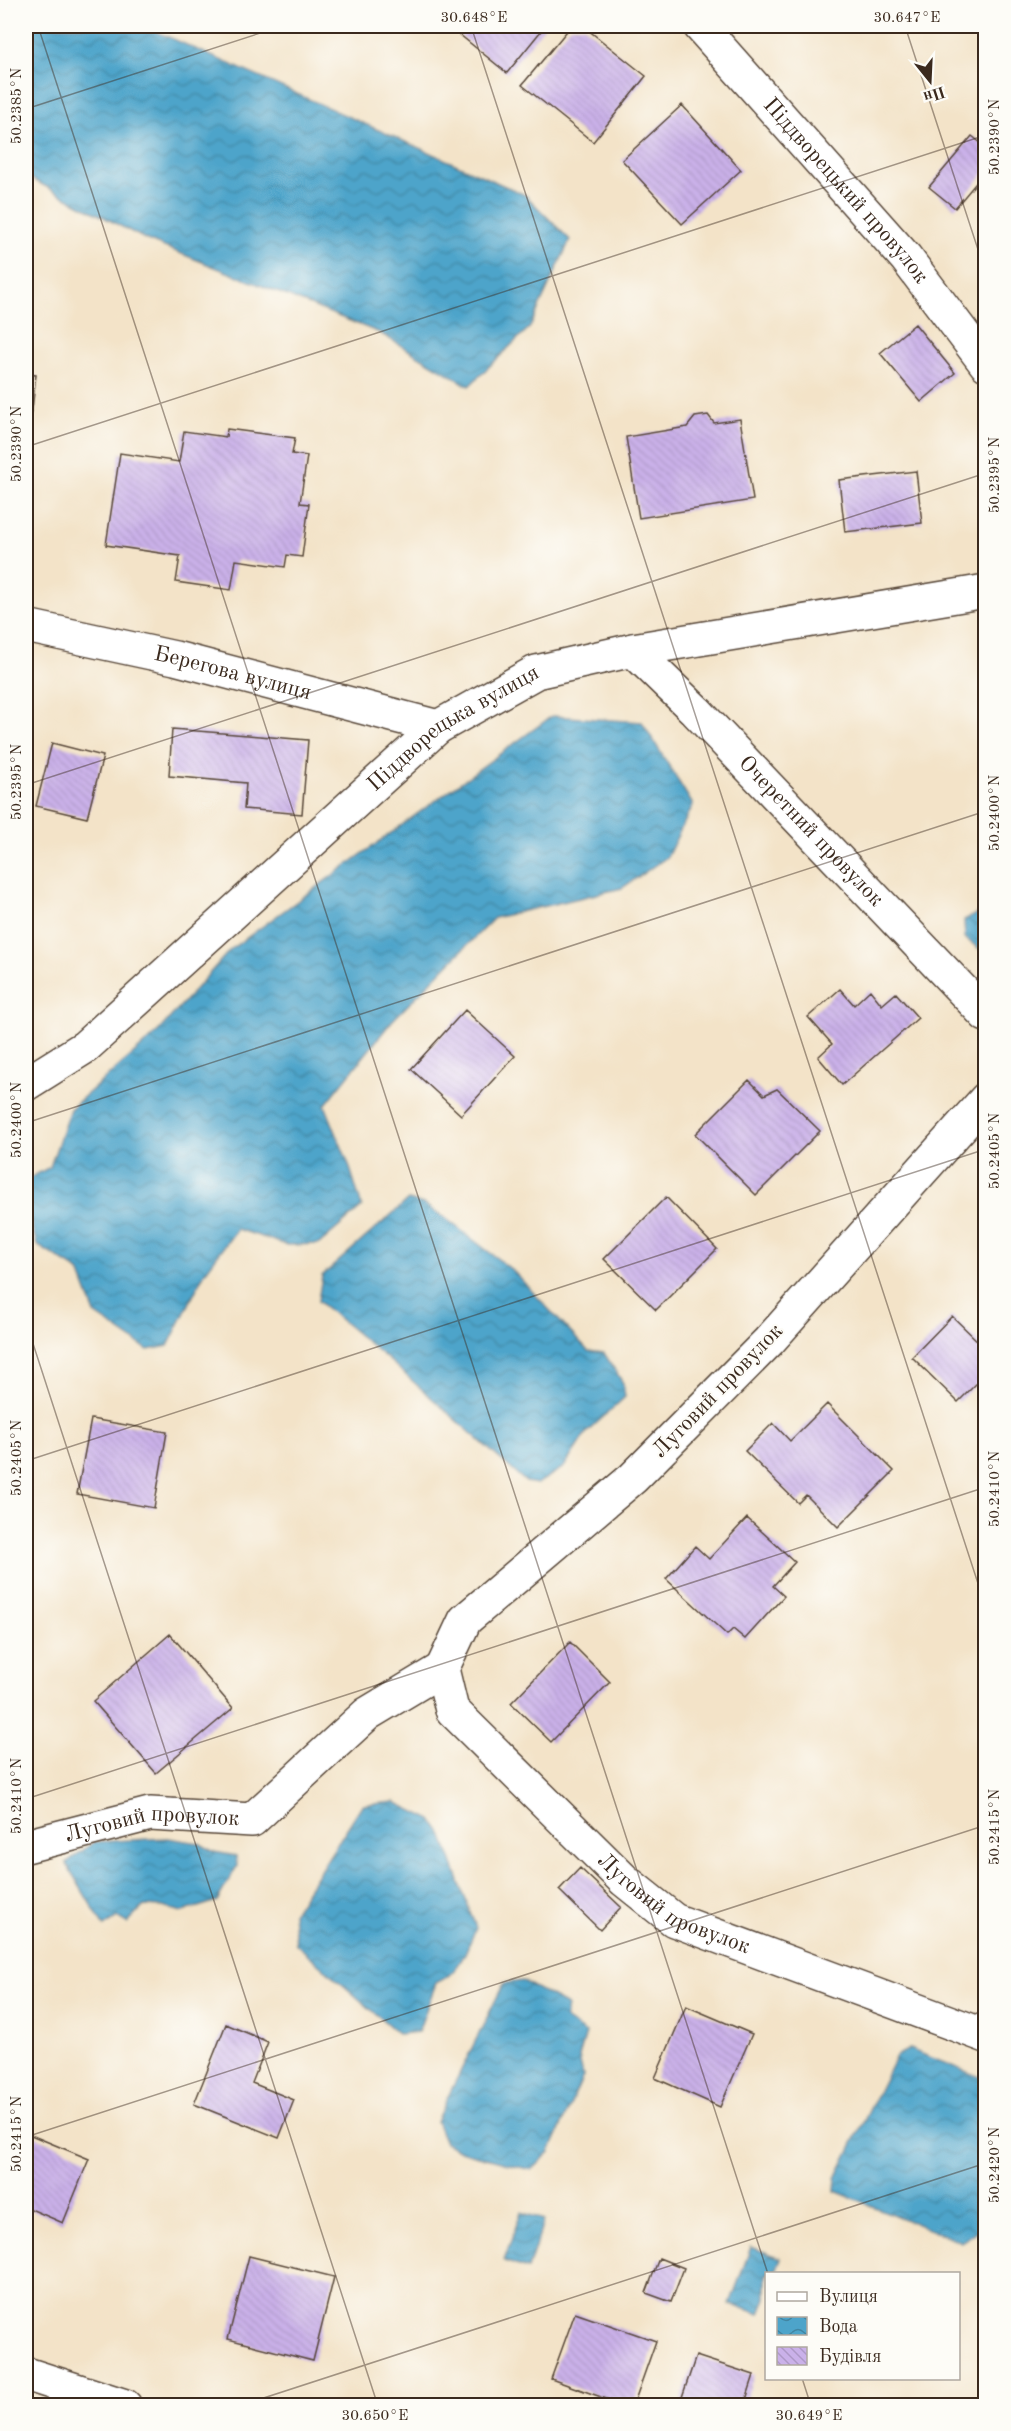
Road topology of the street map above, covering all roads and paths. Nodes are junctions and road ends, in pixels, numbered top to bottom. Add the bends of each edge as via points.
1 (700, 26) edge
2 (986, 364) edge
3 (986, 591) edge
4 (26, 626) edge
5 (633, 650) junction
6 (438, 727) junction
7 (986, 1015) edge
8 (26, 1084) edge
9 (986, 1099) edge
10 (442, 1669) junction
11 (26, 1846) edge
12 (986, 2036) edge
13 (26, 2374) edge
14 (125, 2406) edge

1 - 2 street, Піддворецький провулок via 906,258
3 - 5 street, Піддворецька вулиця
4 - 6 street, Берегова вулиця via 175,658
5 - 6 street, Піддворецька вулиця via 536,672
5 - 7 street, Очеретний провулок
6 - 8 street, Піддворецька вулиця via 85,1047
9 - 10 street, Луговий провулок via 769,1341 633,1478 465,1620
10 - 11 street, Луговий провулок via 367,1714 252,1820 150,1814
10 - 12 street, Луговий провулок via 453,1710 624,1880 674,1920
13 - 14 street

